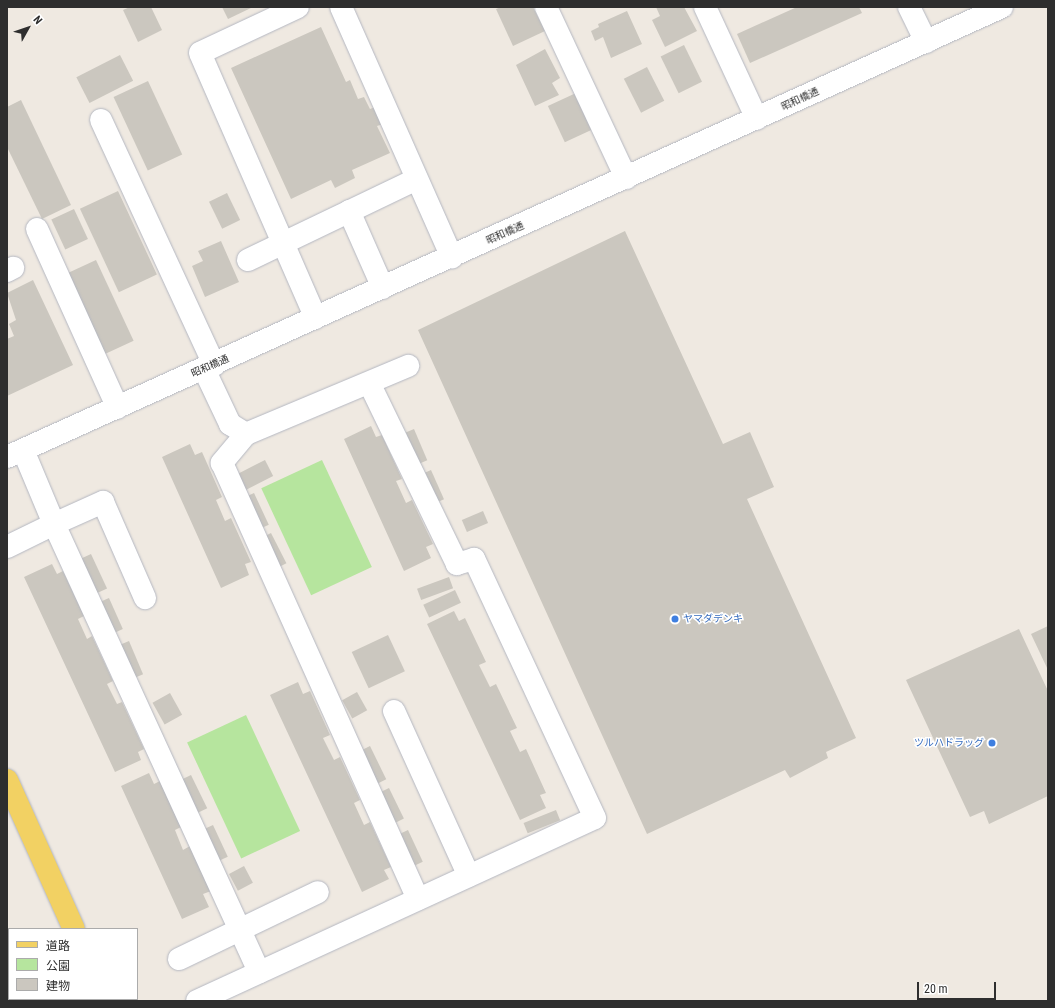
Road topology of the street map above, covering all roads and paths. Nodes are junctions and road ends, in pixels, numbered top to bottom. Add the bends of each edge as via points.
1 (298, 7) edge
2 (341, 7) edge
3 (546, 7) edge
4 (705, 7) edge
5 (909, 7) edge
6 (1002, 7) edge
7 (926, 42) junction
8 (757, 119) junction
9 (101, 120) dead end
10 (626, 178) junction
11 (417, 179) junction
12 (349, 211) junction
13 (37, 229) dead end
14 (283, 243) junction
15 (452, 257) junction
16 (248, 260) dead end
17 (383, 288) junction
18 (316, 318) junction
19 (408, 366) dead end
20 (209, 367) junction
21 (369, 383) junction
22 (118, 408) junction
23 (246, 434) junction
24 (15, 453) edge
25 (54, 524) junction
26 (7, 547) edge
27 (145, 598) dead end
28 (394, 711) dead end
29 (7, 780) edge
30 (469, 876) junction
31 (318, 892) dead end
32 (418, 899) junction
33 (74, 928) edge
34 (240, 931) junction
35 (179, 959) dead end
36 (259, 972) junction
37 (197, 1001) edge

1 - 14 street via 200,53
2 - 11 street
3 - 10 street
4 - 8 street
5 - 7 street
6 - 7 street, 昭和橋通
7 - 8 street, 昭和橋通
8 - 10 street, 昭和橋通
9 - 20 street
10 - 15 street, 昭和橋通
11 - 12 street
11 - 15 street
12 - 14 street
12 - 17 street
13 - 22 street
14 - 16 street
14 - 18 street
15 - 17 street, 昭和橋通
17 - 18 street, 昭和橋通
18 - 20 street, 昭和橋通
19 - 21 street
20 - 22 street, 昭和橋通
20 - 23 street via 230,424
21 - 23 street
21 - 30 street via 457,564 474,559 596,818
22 - 24 street, 昭和橋通
23 - 32 street via 222,462
24 - 25 street
25 - 26 street
25 - 27 street via 103,502
25 - 34 street
28 - 30 street
29 - 33 main road
30 - 32 street
31 - 34 street
32 - 36 street
34 - 35 street
34 - 36 street
36 - 37 street

